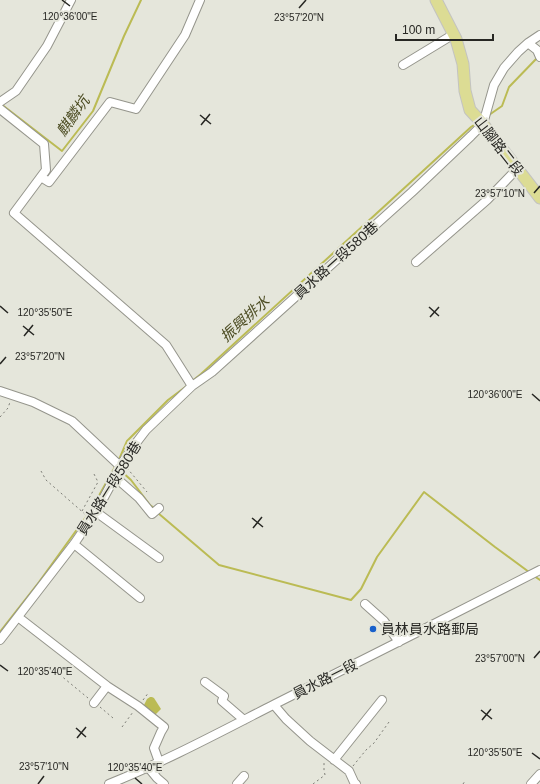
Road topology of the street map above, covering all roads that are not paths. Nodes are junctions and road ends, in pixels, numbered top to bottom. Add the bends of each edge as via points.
1 (71, 0) edge
2 (200, 0) edge
3 (436, 0) edge
4 (454, 34) junction
5 (540, 35) edge
6 (528, 43) junction
7 (539, 54) edge
8 (403, 65) dead end
9 (0, 102) edge
10 (0, 109) edge
11 (482, 124) junction
12 (517, 169) junction
13 (41, 177) junction
14 (538, 193) edge
15 (416, 262) dead end
16 (192, 386) junction
17 (0, 391) edge
18 (121, 464) junction
19 (115, 478) junction
20 (159, 508) dead end
21 (96, 512) junction
22 (74, 544) junction
23 (159, 558) dead end
24 (540, 570) edge
25 (140, 598) dead end
26 (365, 604) dead end
27 (18, 617) junction
28 (0, 640) edge
29 (399, 642) junction
30 (205, 682) dead end
31 (108, 686) junction
32 (382, 700) dead end
33 (94, 703) road end
34 (274, 705) junction
35 (244, 720) junction
36 (334, 760) junction
37 (159, 762) junction
38 (148, 767) junction
39 (540, 774) edge
40 (244, 776) dead end
41 (109, 784) edge
42 (164, 784) edge
43 (237, 784) edge
44 (356, 784) edge
45 (531, 784) edge

1 - 9 street via 47,46 16,91
2 - 13 street via 185,35 136,109 110,102 49,182
3 - 4 main road, 山腳路二段
4 - 8 street
4 - 11 main road, 山腳路二段 via 463,64 465,91 470,110
5 - 6 street
6 - 7 street
6 - 11 street via 504,68 494,85
10 - 13 street via 44,144 46,170
11 - 12 main road, 山腳路二段
11 - 16 street, 員水路一段580巷 via 412,192 212,372
12 - 14 main road, 山腳路二段
12 - 15 street via 487,200
13 - 16 street via 14,213 166,345
16 - 18 street, 員水路一段580巷 via 146,430
17 - 18 street via 33,402 72,421
18 - 19 street, 員水路一段580巷
19 - 20 street via 139,498 152,514
19 - 21 street, 員水路一段580巷
21 - 22 street, 員水路一段580巷
21 - 23 street
22 - 25 street
22 - 27 street, 員水路一段580巷
24 - 29 street, 員水路一段
26 - 29 street via 384,621
27 - 28 street, 員水路一段580巷
27 - 31 street
29 - 34 street, 員水路一段
30 - 35 street via 224,696 222,701
31 - 33 street
31 - 37 street via 164,727 154,748
32 - 36 street
34 - 35 street, 員水路一段
34 - 36 street via 290,723
35 - 37 street, 員水路一段
36 - 44 street via 349,771
37 - 38 street, 員水路一段
38 - 41 street, 員水路一段
38 - 42 street
39 - 45 street
40 - 43 street

